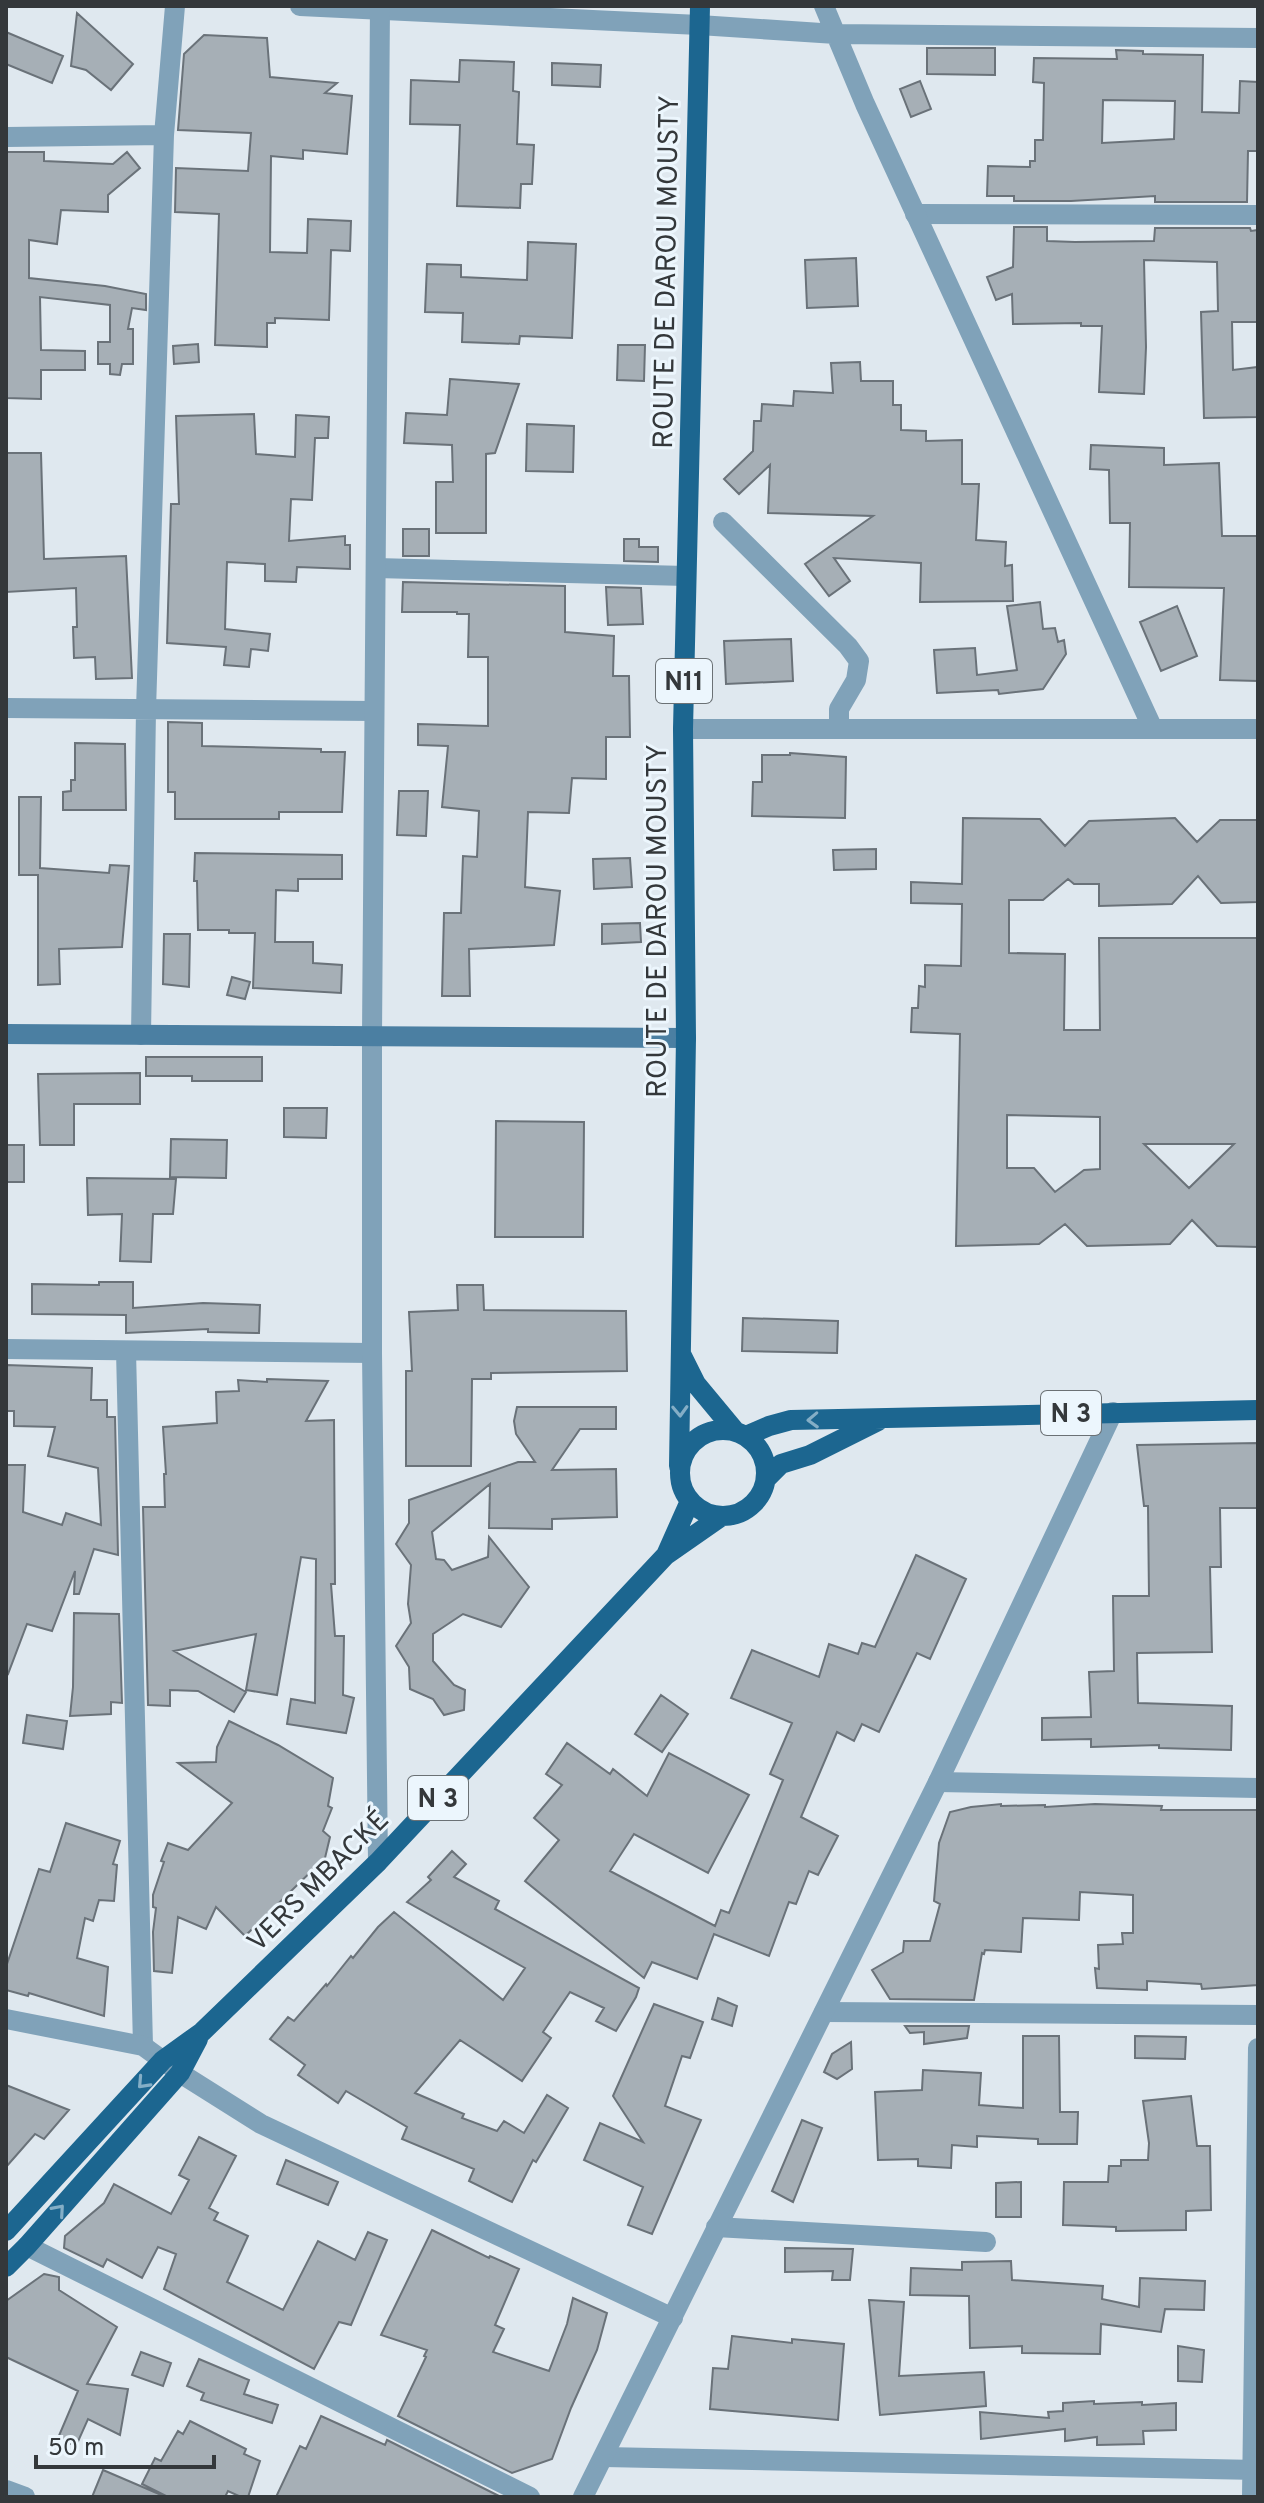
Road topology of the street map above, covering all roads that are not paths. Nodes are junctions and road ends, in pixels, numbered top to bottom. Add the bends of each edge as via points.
1 (175, 6) edge
2 (300, 6) edge
3 (824, 6) edge
4 (380, 8) edge
5 (700, 16) edge
6 (836, 34) junction
7 (1258, 38) edge
8 (164, 135) junction
9 (6, 137) edge
10 (915, 214) junction
11 (1258, 215) edge
12 (723, 522) dead end
13 (376, 568) junction
14 (686, 576) junction
15 (6, 708) edge
16 (146, 710) junction
17 (374, 711) junction
18 (683, 729) junction
19 (839, 729) junction
20 (1153, 729) junction
21 (1258, 729) edge
22 (6, 1034) edge
23 (141, 1035) junction
24 (372, 1036) junction
25 (686, 1038) junction
26 (6, 1349) edge
27 (126, 1351) junction
28 (372, 1353) junction
29 (682, 1356) junction
30 (1258, 1410) edge
31 (1113, 1412) junction
32 (883, 1419) junction
33 (740, 1434) junction
34 (679, 1466) junction
35 (766, 1479) junction
36 (690, 1501) junction
37 (722, 1516) junction
38 (666, 1555) junction
39 (938, 1782) junction
40 (1258, 1788) edge
41 (378, 1862) junction
42 (824, 2012) junction
43 (1258, 2015) edge
44 (6, 2019) edge
45 (143, 2046) junction
46 (1258, 2048) edge
47 (172, 2067) junction
48 (716, 2227) junction
49 (6, 2231) edge
50 (986, 2242) dead end
51 (27, 2246) junction
52 (1256, 2260) edge
53 (6, 2267) edge
54 (673, 2318) junction
55 (604, 2457) junction
56 (1255, 2470) edge
57 (6, 2490) edge
58 (25, 2497) edge
59 (530, 2497) edge
60 (583, 2497) edge
61 (1252, 2497) edge

1 - 8 street
2 - 4 street
3 - 6 street
4 - 5 street
4 - 13 street
5 - 6 street
5 - 14 main road, ROUTE DE DAROU MOUSTY / N11
6 - 7 street
6 - 10 street
8 - 9 street
8 - 16 street
10 - 11 street
10 - 20 street
12 - 19 street via 859,661 856,680 839,709
13 - 14 street
13 - 17 street
14 - 18 main road, ROUTE DE DAROU MOUSTY / N11
15 - 16 street
16 - 17 street
16 - 23 street
17 - 24 street
18 - 19 street
18 - 25 main road, ROUTE DE DAROU MOUSTY / N11
19 - 20 street
20 - 21 street
22 - 23 main road
23 - 24 main road
24 - 25 main road
24 - 28 street
25 - 29 main road, ROUTE DE DAROU MOUSTY / N11
26 - 27 street
27 - 28 street
27 - 45 street
28 - 41 street
29 - 33 main road via 696,1384
29 -> 34 main road, ROUTE DE DAROU MOUSTY
30 - 31 main road, N 3
31 - 32 main road, N 3
31 - 39 street
32 -> 33 main road, N 3 via 791,1420
32 - 35 main road, N 3 via 781,1464
33 - 34 main road via 710,1431 699,1436
33 - 35 main road via 762,1455
34 - 36 main road
35 - 37 main road via 746,1509
36 - 37 main road
36 - 38 main road, VERS MBACKÉ / N 3
37 - 38 main road, VERS MBACKÉ / N 3
38 - 41 main road, VERS MBACKÉ / N 3
39 - 40 street
39 - 42 street
41 - 47 main road, VERS MBACKÉ / N 3
42 - 43 street
42 - 48 street
44 - 45 street
45 - 47 street
46 - 52 street
47 -> 49 main road, VERS MBACKÉ / N 3
51 -> 47 main road, VERS MBACKÉ / N 3
47 - 54 street via 261,2124
48 - 50 street
48 - 54 street
51 - 53 main road, VERS MBACKÉ / N 3
51 - 59 street
52 - 56 street
54 - 55 street
55 - 56 street
55 - 60 street
56 - 61 street
57 - 58 street

